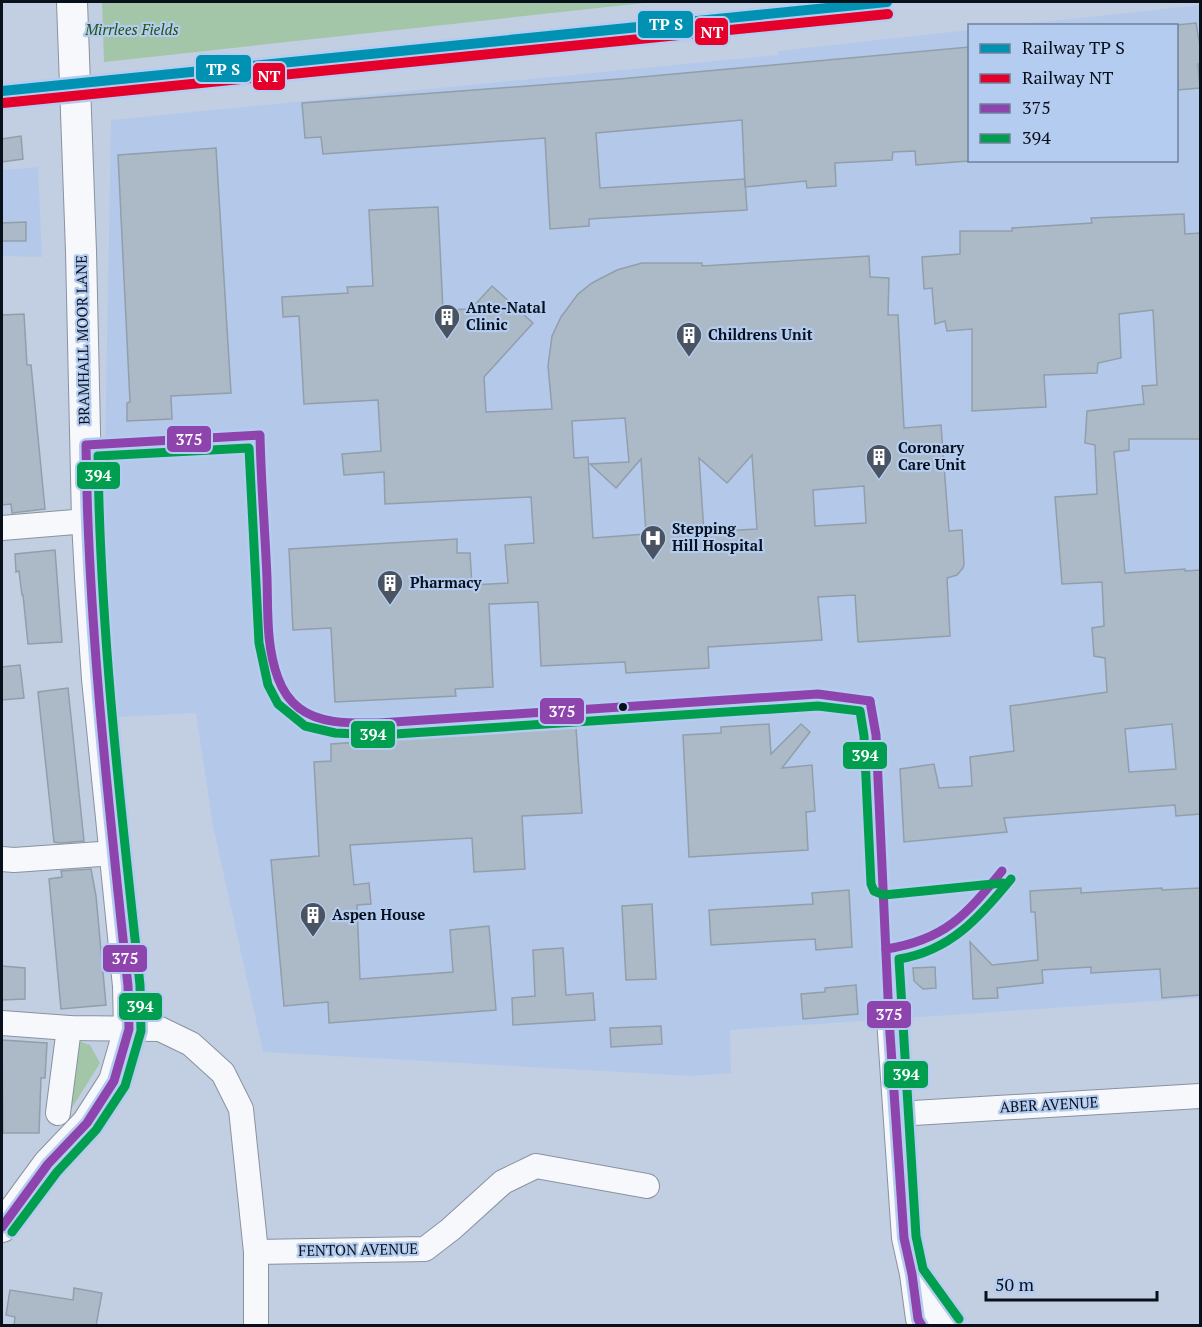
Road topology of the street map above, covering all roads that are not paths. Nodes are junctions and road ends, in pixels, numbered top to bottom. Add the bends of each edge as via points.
1 (73, 6) edge
2 (87, 521) junction
3 (2, 528) edge
4 (115, 853) junction
5 (2, 859) edge
6 (890, 1019) dead end
7 (2, 1023) edge
8 (69, 1028) junction
9 (129, 1029) junction
10 (1200, 1096) edge
11 (58, 1113) dead end
12 (897, 1114) junction
13 (647, 1186) dead end
14 (3, 1224) edge
15 (256, 1252) junction
16 (912, 1274) junction
17 (918, 1324) edge
18 (256, 1326) edge
19 (949, 1326) edge

1 - 2 street, BRAMHALL MOOR LANE
2 - 3 street
2 - 4 street, BRAMHALL MOOR LANE via 97,679
4 - 5 street
4 - 9 street, BRAMHALL MOOR LANE
6 - 12 street
7 - 8 street
8 - 9 street
8 - 11 street
9 - 14 street, BRAMHALL MOOR LANE via 114,1081 87,1123 48,1164
9 - 15 street via 160,1029 191,1044 223,1073 242,1109
10 - 12 street, ABER AVENUE
12 - 16 street via 904,1238
13 - 15 street, FENTON AVENUE via 537,1166 503,1182 425,1249
15 - 18 street
16 - 17 street
16 - 19 street

